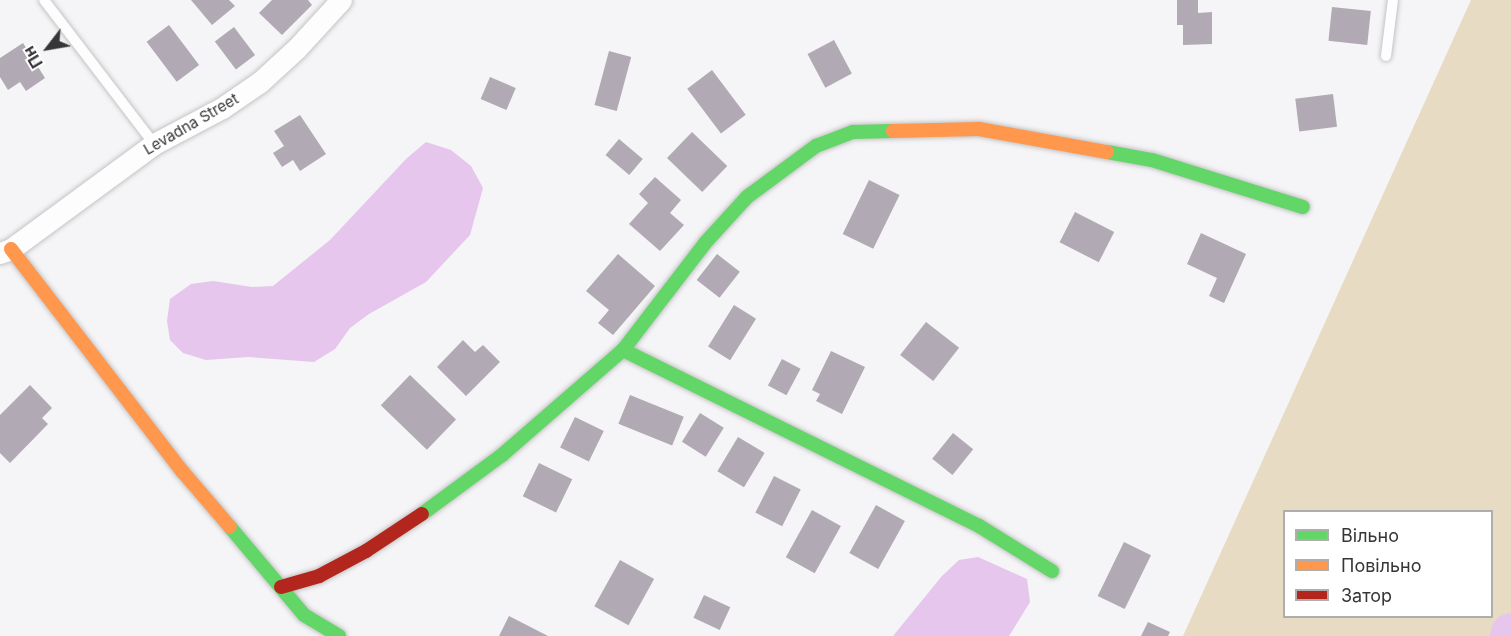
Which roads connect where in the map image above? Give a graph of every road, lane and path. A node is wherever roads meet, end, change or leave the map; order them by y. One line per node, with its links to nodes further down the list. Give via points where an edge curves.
1 (44, 0): 5 (lane)
2 (341, 0): 5 (street, Levadna Street, via 260,82 222,108)
3 (1393, 0): 4 (lane)
4 (1386, 56)
5 (154, 144): 7 (street, Levadna Street)
6 (1303, 207): 8 (street, via 1152,160 991,131 853,132 816,146 747,197 705,243)
7 (5, 251): 10 (street)
8 (623, 350): 9 (street, via 980,526); 10 (street, via 502,455 436,505 366,551 319,576)
9 (1052, 571)
10 (281, 587): 11 (street, via 304,615)
11 (334, 635)

